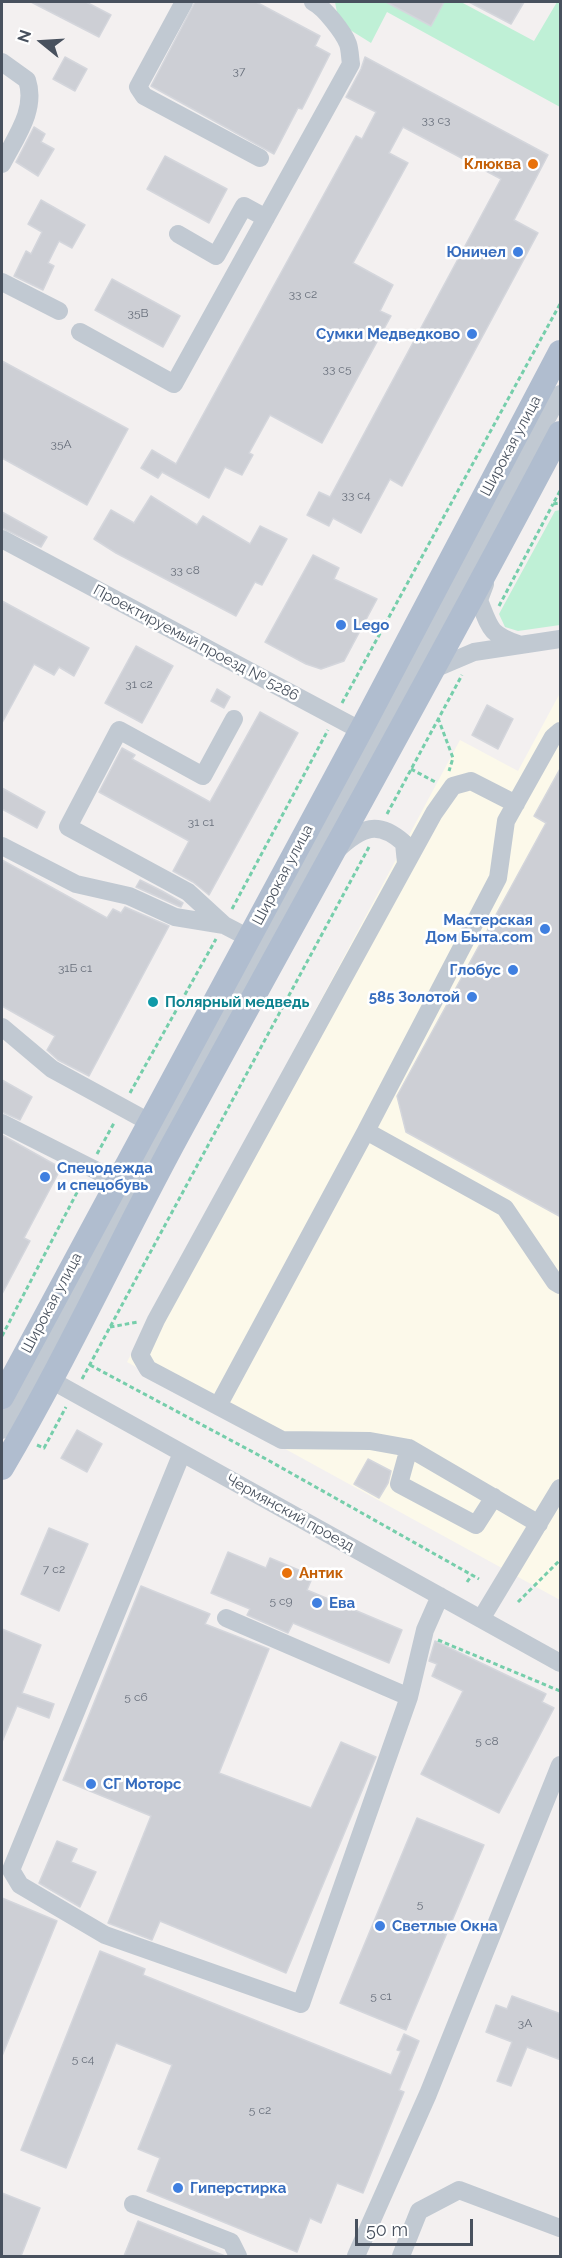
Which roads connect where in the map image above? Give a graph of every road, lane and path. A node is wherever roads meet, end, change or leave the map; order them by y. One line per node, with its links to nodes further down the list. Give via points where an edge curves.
1 (184, 2): 4 (street, via 138,87 144,96)
2 (314, 2): 6 (street, via 335,23 348,44 351,64)
3 (2, 62): 5 (street, via 27,80 31,99)
4 (260, 158)
5 (2, 164)
6 (266, 218): 7 (street, via 244,206 216,256); 11 (street, via 174,384)
7 (178, 234)
8 (2, 282): 10 (street)
9 (561, 304): 25 (path)
10 (59, 311)
11 (80, 332)
12 (561, 352): 29 (main road, Широкая улица)
13 (561, 394): 29 (street, Широкая улица)
14 (561, 434): 19 (main road, Широкая улица)
15 (561, 491): 17 (path)
16 (561, 503): 17 (path)
17 (554, 504): 20 (path)
18 (2, 539): 25 (street, Проектируемый проезд № 5286)
19 (496, 556): 22 (street, via 479,600 498,638); 23 (main road, Широкая улица)
20 (497, 609)
21 (561, 639): 22 (street)
22 (520, 645): 23 (street, via 474,652)
23 (434, 669): 29 (main road, Широкая улица)
24 (463, 672): 26 (path)
25 (335, 717): 29 (street, Проектируемый проезд № 5286); 30 (path)
26 (438, 718): 32 (path, via 453,758); 34 (path)
27 (234, 719): 38 (street, via 203,776 119,730 68,827 188,892)
28 (561, 731): 33 (street, via 553,737)
29 (376, 738): 36 (main road, Широкая улица); 39 (main road, Широкая улица); 52 (street, Широкая улица)
30 (317, 749): 31 (path); 38 (path)
31 (324, 750)
32 (448, 777)
33 (516, 804): 37 (street, via 471,781 453,786); 44 (street, via 506,821 498,878)
34 (380, 827): 36 (street, via 364,830); 37 (street, via 404,843); 49 (path)
35 (2, 846): 38 (street, via 76,884 129,896 175,916)
36 (334, 852): 52 (main road, Широкая улица, via 172,1147)
37 (406, 863): 48 (street)
38 (224, 925): 39 (street); 41 (path)
39 (249, 938): 42 (main road, Широкая улица)
40 (2, 1028): 41 (street, via 45,1065)
41 (123, 1107): 42 (street); 45 (path)
42 (149, 1122): 46 (main road, Широкая улица)
43 (2, 1123): 45 (street)
44 (366, 1131): 47 (street, via 505,1208 555,1282); 55 (street)
45 (90, 1167): 46 (street); 50 (path)
46 (117, 1181): 52 (main road, Широкая улица)
47 (561, 1285)
48 (158, 1319): 49 (path); 55 (street, via 140,1355 148,1369)
49 (110, 1327): 51 (path)
50 (2, 1336)
51 (90, 1365): 53 (path); 65 (path)
52 (19, 1379): 56 (street, Широкая улица); 59 (street, Чермянский проезд); 60 (main road, Широкая улица)
53 (78, 1386)
54 (66, 1406): 57 (path, via 44,1448)
55 (218, 1406): 58 (street, via 282,1440 370,1441)
56 (2, 1430)
57 (36, 1444)
58 (409, 1448): 62 (street); 62 (street, via 399,1484 476,1525)
59 (182, 1453): 68 (street, Чермянский проезд); 75 (street, via 11,1870 20,1885 105,1935 301,2004)
60 (2, 1468)
61 (561, 1488): 63 (street)
62 (494, 1497): 63 (street)
63 (539, 1524): 71 (street)
64 (561, 1560): 69 (path)
65 (472, 1575): 66 (path); 67 (path)
66 (479, 1579)
67 (467, 1582)
68 (440, 1596): 71 (street, Чермянский проезд); 75 (street, via 425,1630)
69 (518, 1602)
70 (226, 1618): 75 (street)
71 (481, 1619): 73 (street, Чермянский проезд)
72 (437, 1639): 74 (path)
73 (561, 1663)
74 (561, 1690)
75 (409, 1697)
76 (561, 1766): 80 (street, via 428,2094)
77 (133, 2204): 79 (street, via 231,2242)
78 (561, 2228): 81 (street, via 459,2190 419,2211)
79 (238, 2256)
80 (356, 2256)
81 (400, 2256)

